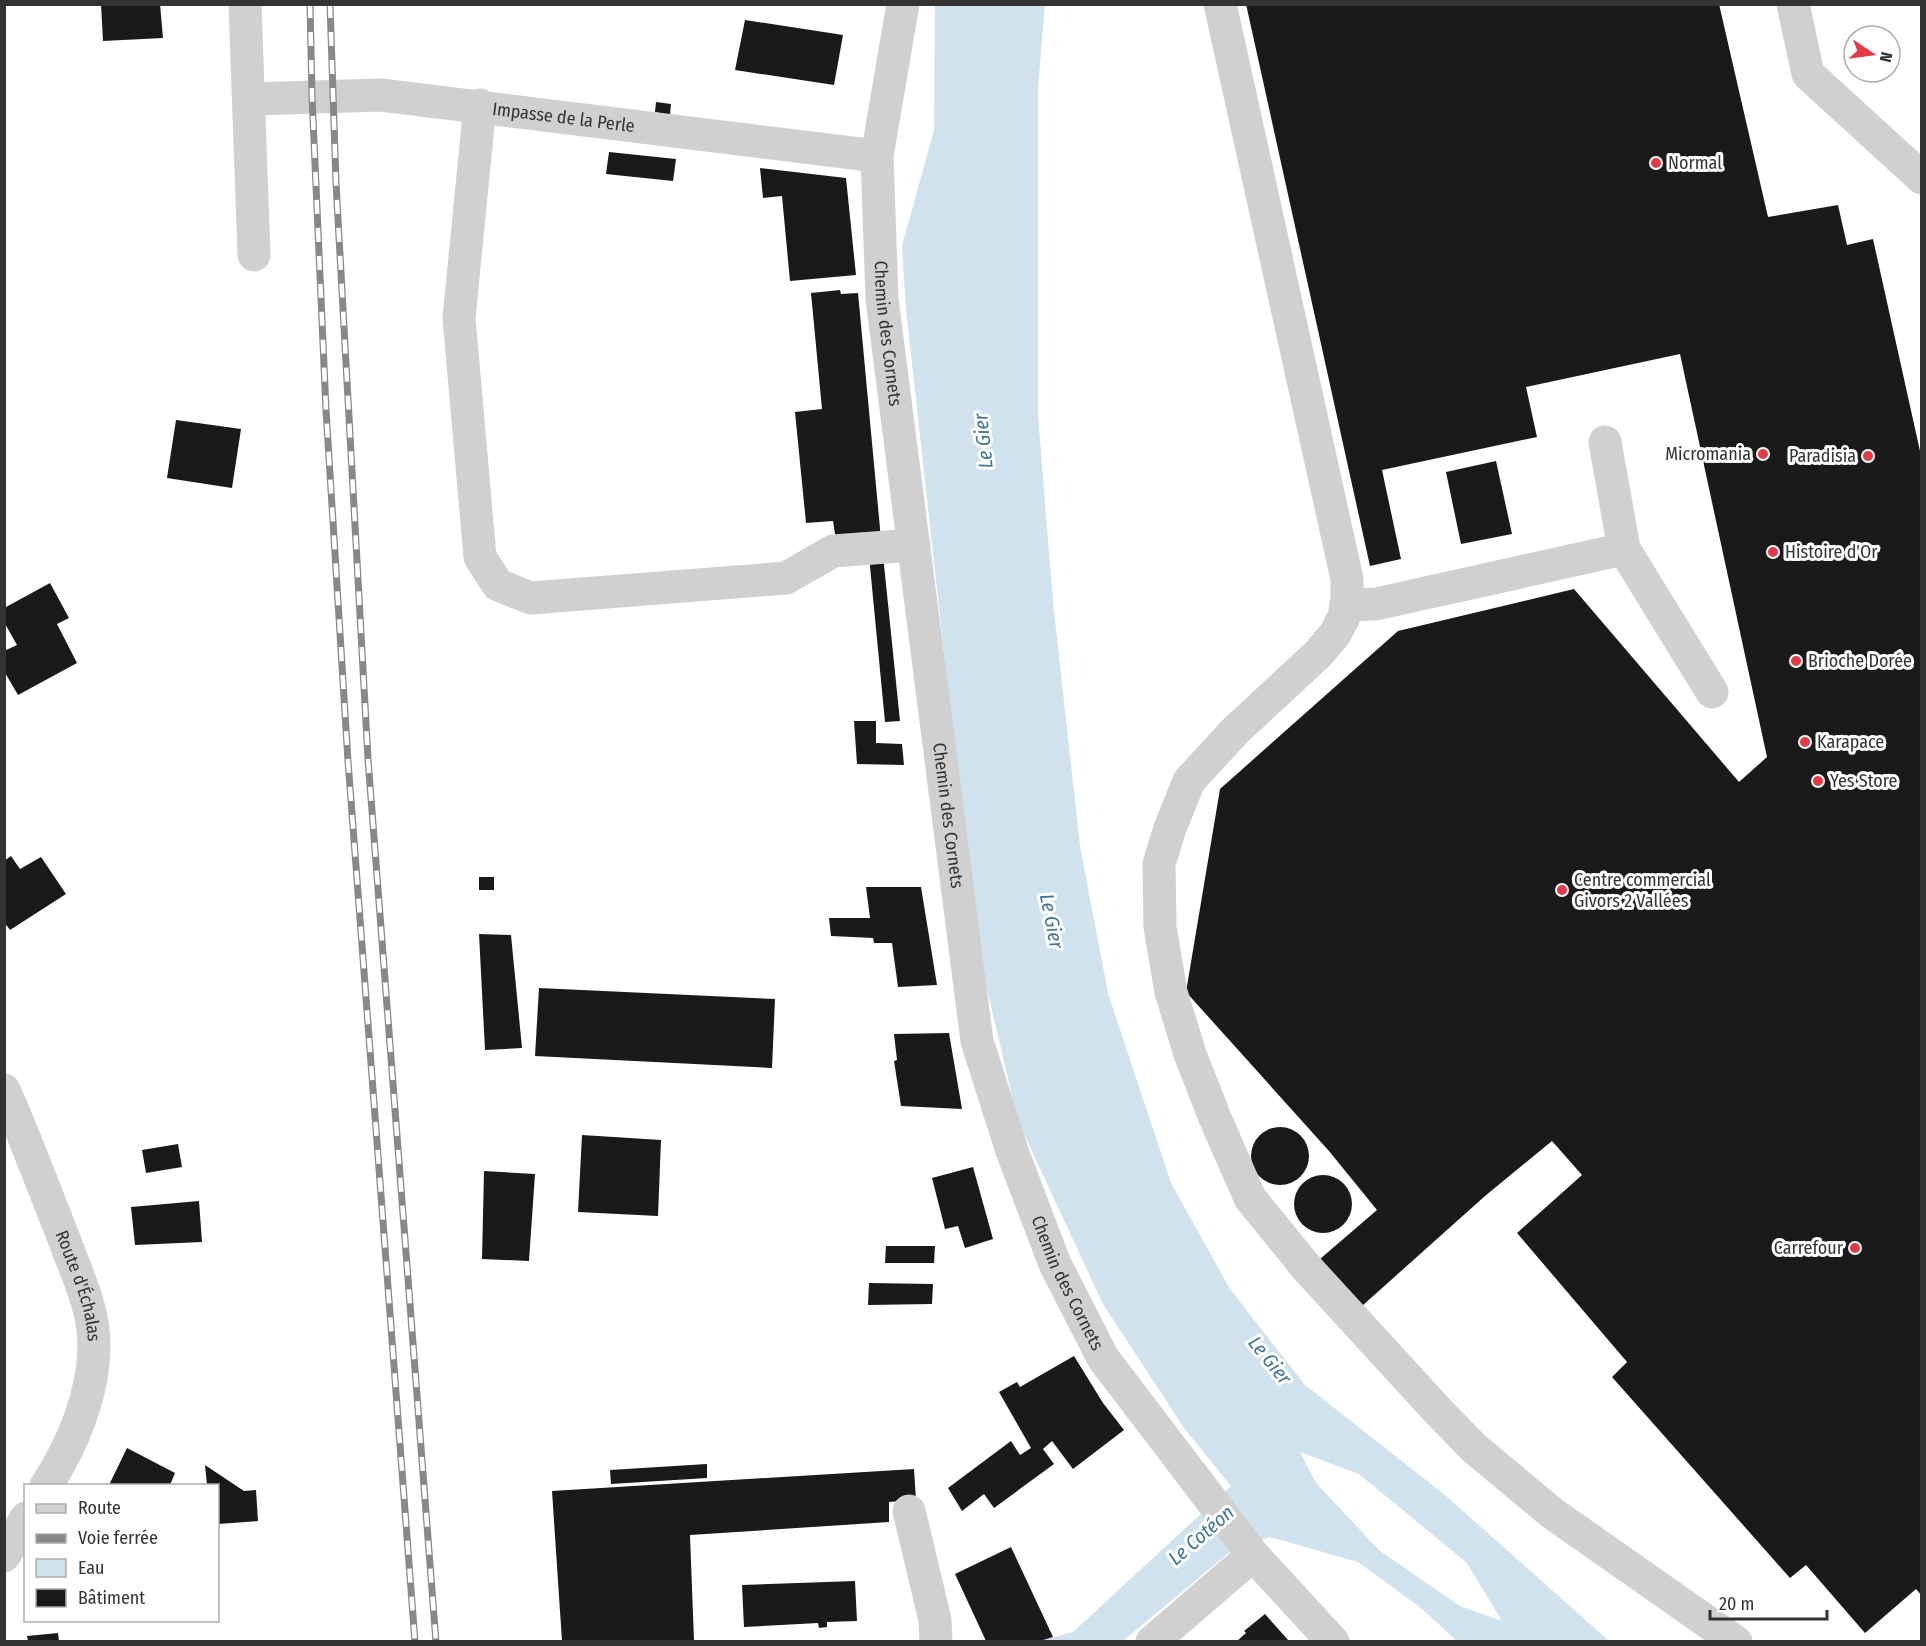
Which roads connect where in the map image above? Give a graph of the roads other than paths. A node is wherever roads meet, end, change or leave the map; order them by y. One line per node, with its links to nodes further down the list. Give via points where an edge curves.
1 (245, 4): 5 (street)
2 (903, 4): 7 (street, Chemin des Cornets)
3 (1220, 4): 13 (street, via 1347,579)
4 (1793, 4): 8 (street, via 1808,74)
5 (250, 99): 6 (street, Impasse de la Perle, via 381,95); 9 (street)
6 (480, 105): 7 (street, Impasse de la Perle); 11 (street, via 459,318 480,557 498,585 531,598 786,578 833,551)
7 (877, 156): 11 (street, Chemin des Cornets, via 882,299)
8 (1922, 178)
9 (254, 255)
10 (1605, 442): 12 (street)
11 (914, 545): 19 (street, Chemin des Cornets, via 977,1041 1012,1151 1055,1264 1103,1358)
12 (1624, 549): 13 (street, via 1376,604); 14 (street)
13 (1346, 605): 24 (street, via 1335,634 1317,656 1235,731 1189,782 1174,817 1159,864 1160,927 1171,992 1190,1054 1250,1198 1306,1267 1438,1411 1474,1448 1545,1508)
14 (1712, 692)
15 (4, 1090): 16 (street, Route d'Échalas, via 79,1280 90,1312 94,1342 92,1372 74,1434)
16 (47, 1484)
17 (909, 1511): 21 (street, via 935,1620)
18 (24, 1521): 20 (street)
19 (1253, 1555): 22 (street); 23 (street, Chemin des Cornets)
20 (4, 1556)
21 (936, 1641)
22 (1152, 1641)
23 (1333, 1641)
24 (1736, 1641)

